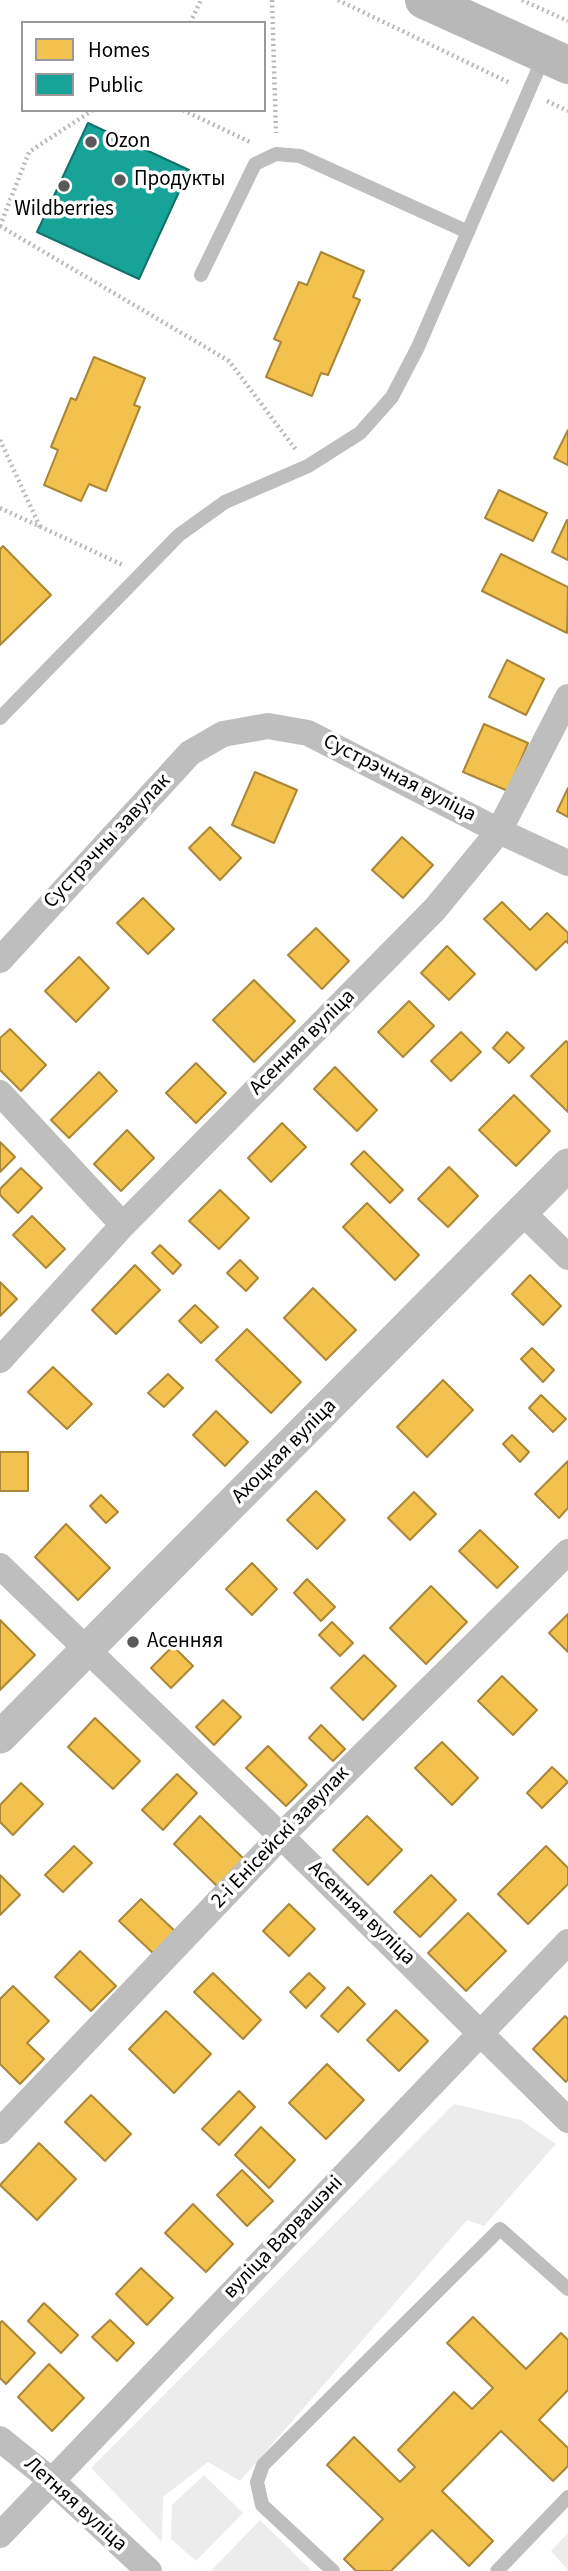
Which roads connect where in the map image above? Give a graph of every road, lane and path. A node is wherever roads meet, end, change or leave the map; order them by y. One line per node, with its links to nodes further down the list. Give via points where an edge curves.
1 (201, 0): 6 (path)
2 (272, 0): 13 (path)
3 (338, 0): 9 (path)
4 (424, 0): 8 (main road)
5 (522, 0): 7 (path)
6 (191, 21)
7 (568, 21)
8 (556, 60): 9 (lane)
9 (529, 92): 10 (path); 15 (lane)
10 (568, 111)
11 (90, 112): 14 (path, via 29,152)
12 (187, 112): 13 (path)
13 (276, 154): 15 (lane, via 300,156); 16 (lane, via 255,164)
14 (0, 226): 18 (path, via 229,361)
15 (468, 232): 18 (lane, via 392,397 360,433)
16 (201, 275)
17 (0, 440): 20 (path)
18 (308, 466): 21 (lane, via 225,502 179,536)
19 (0, 508): 20 (path)
20 (40, 527): 21 (path)
21 (143, 573): 23 (lane)
22 (568, 697): 25 (street, Асенняя вуліца)
23 (0, 718)
24 (223, 733): 25 (street, Сустрэчная вуліца, via 268,726 308,733); 27 (street, Сустрэчны завулак, via 190,753)
25 (499, 831): 26 (street, Сустрэчная вуліца); 31 (street, Асенняя вуліца, via 435,909)
26 (568, 863)
27 (0, 960)
28 (0, 1093): 31 (street)
29 (568, 1165): 30 (street, Ахоцкая вуліца)
30 (522, 1212): 32 (street); 36 (street, Ахоцкая вуліца)
31 (123, 1225): 33 (street, Асенняя вуліца)
32 (568, 1257)
33 (0, 1360)
34 (568, 1552): 38 (street, 2-і Енісейскі завулак)
35 (0, 1566): 36 (street, Асенняя вуліца)
36 (87, 1651): 37 (street, Ахоцкая вуліца); 38 (street, Асенняя вуліца)
37 (0, 1737)
38 (281, 1836): 40 (street, Асенняя вуліца); 42 (street, 2-і Енісейскі завулак)
39 (568, 1942): 40 (street, вуліца Варвашэні)
40 (481, 2032): 41 (street, Асенняя вуліца); 45 (street, вуліца Варвашэні)
41 (568, 2120)
42 (0, 2131)
43 (568, 2289): 49 (lane, via 500,2229 263,2465 257,2482 262,2505)
44 (0, 2439): 45 (street, Летняя вуліца)
45 (52, 2482): 47 (street, вуліца Варвашэні); 48 (street, Летняя вуліца)
46 (568, 2497): 50 (lane)
47 (0, 2535)
48 (149, 2571)
49 (333, 2571)
50 (497, 2571)

